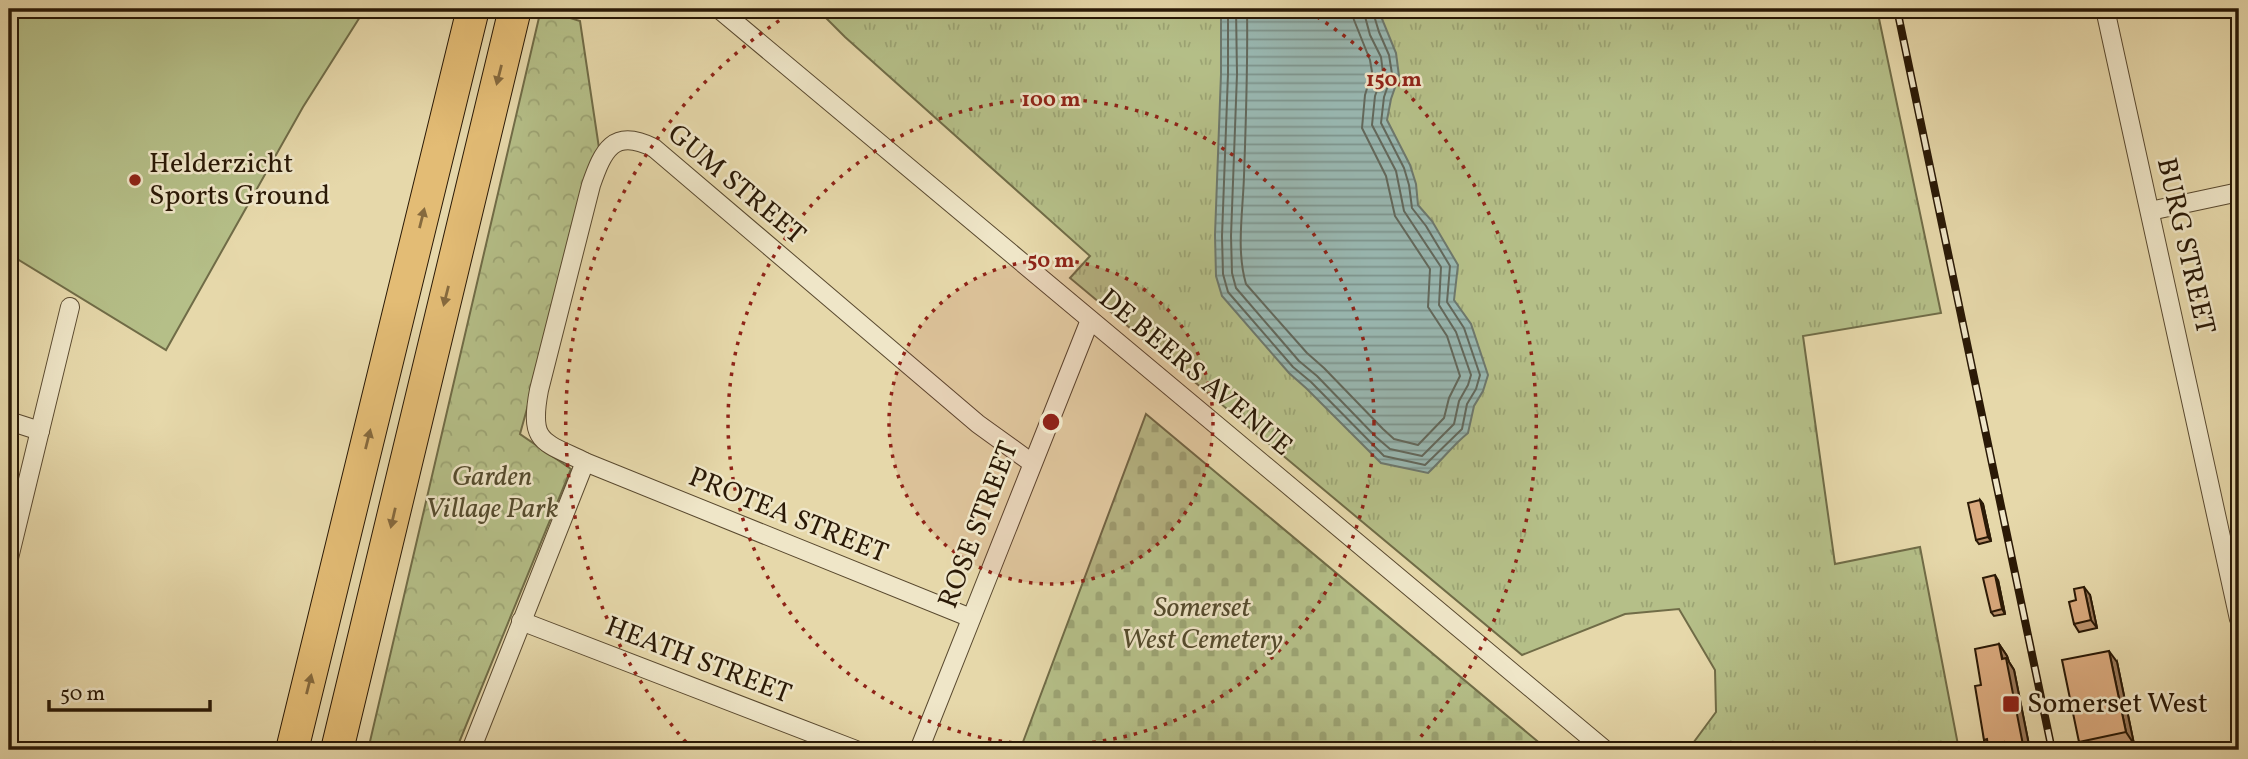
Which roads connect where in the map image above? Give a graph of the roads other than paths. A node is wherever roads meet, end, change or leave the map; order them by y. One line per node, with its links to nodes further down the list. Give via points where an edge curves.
1 (473, 9): 18 (highway, one-way to 1)
2 (515, 9): 19 (highway, one-way to 19)
3 (719, 9): 8 (street, DE BEERS AVENUE)
4 (2105, 9): 6 (street, BURG STREET)
5 (2239, 192): 6 (street)
6 (2150, 211): 13 (street, BURG STREET)
7 (70, 307): 10 (street)
8 (1090, 320): 12 (street, ROSE STREET); 23 (street, DE BEERS AVENUE)
9 (9, 421): 10 (street)
10 (40, 431): 14 (street)
11 (585, 462): 12 (street, GUM STREET, via 544,441 534,415 591,185 601,156 617,142 628,140 654,148 978,424); 15 (street, PROTEA STREET); 17 (street)
12 (1032, 463): 15 (street, ROSE STREET)
13 (2231, 537): 16 (street, BURG STREET)
14 (9, 558)
15 (971, 618): 22 (street, ROSE STREET)
16 (2239, 619)
17 (521, 621): 20 (street); 21 (street, HEATH STREET)
18 (292, 750)
19 (337, 750)
20 (471, 750)
21 (856, 750)
22 (919, 750)
23 (1605, 750)

